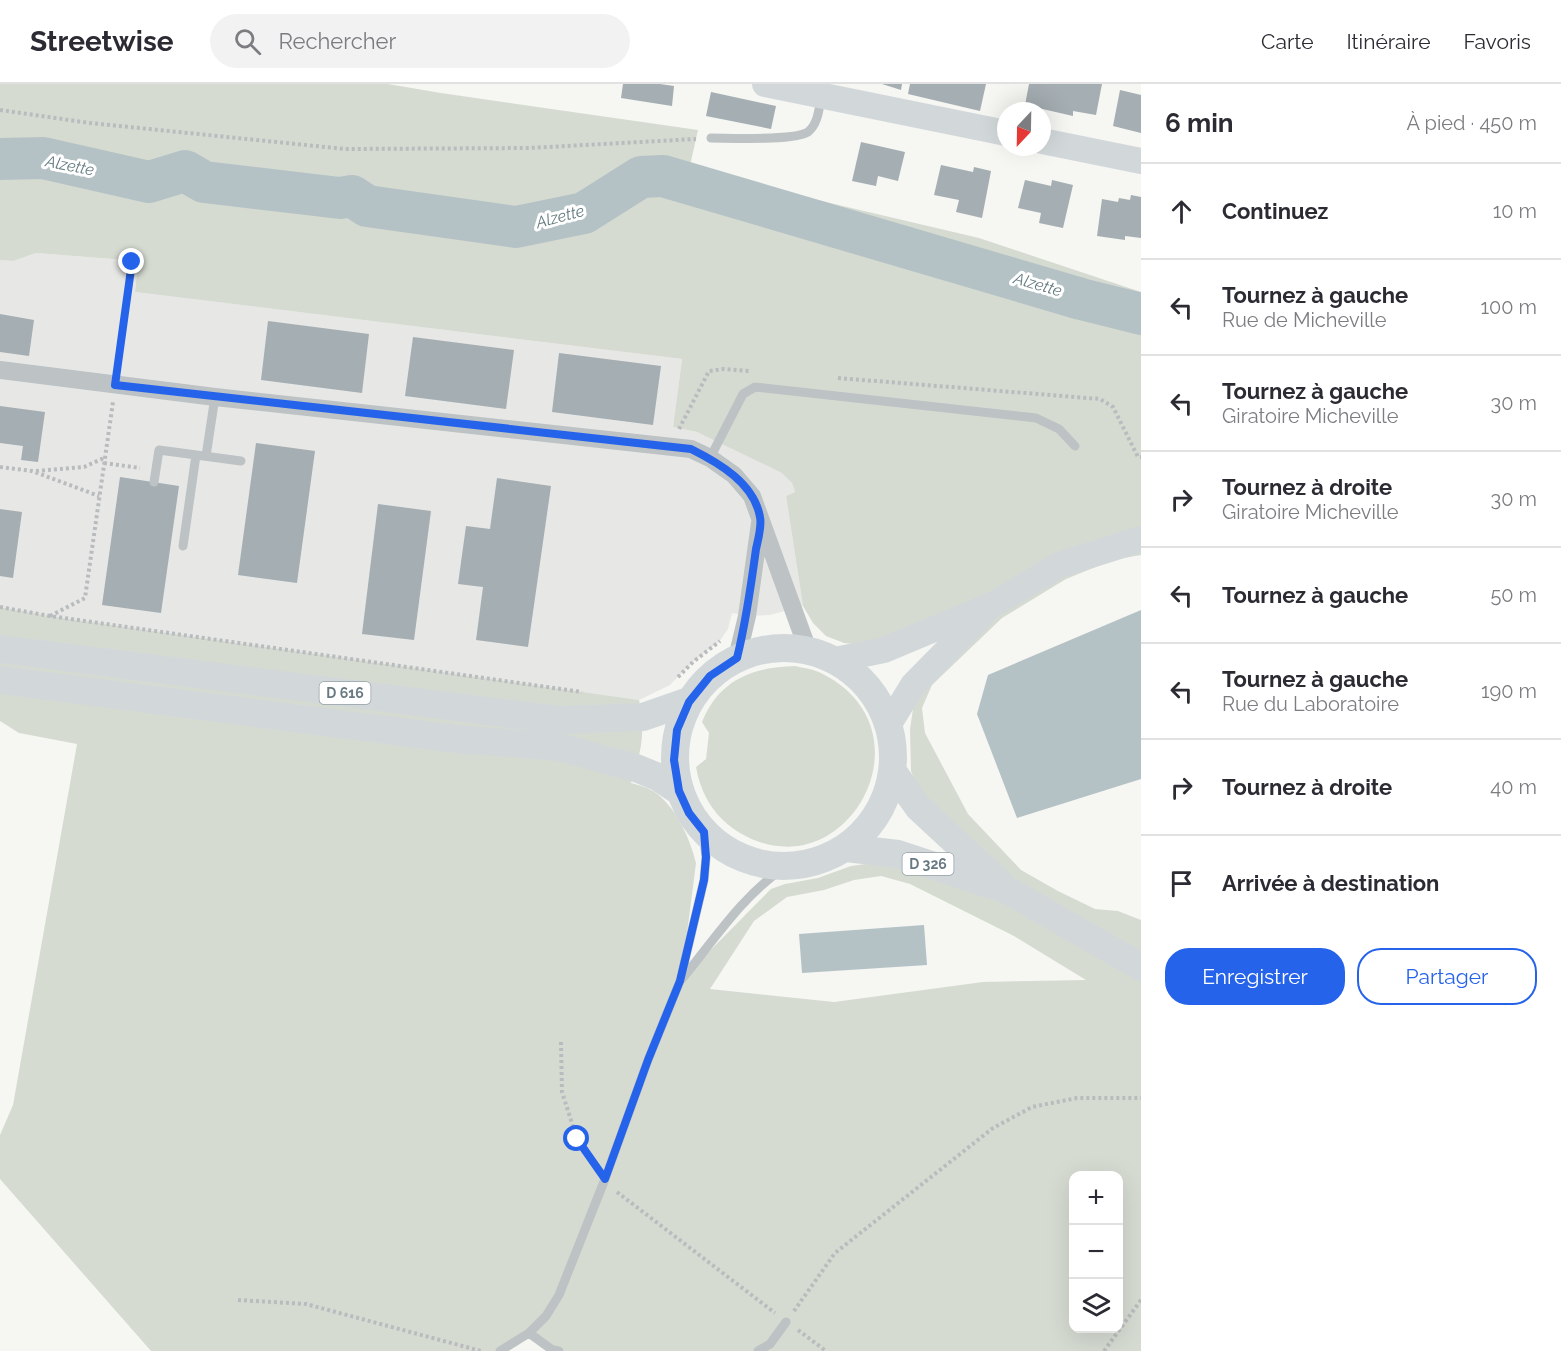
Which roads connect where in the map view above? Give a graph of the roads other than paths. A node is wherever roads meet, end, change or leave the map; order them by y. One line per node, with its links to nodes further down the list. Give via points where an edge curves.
1 (765, 84): 2 (main road)
2 (821, 96): 3 (main road); 4 (lane, via 817,120 808,132 794,137)
3 (997, 132)
4 (711, 138)
5 (1051, 143): 6 (main road)
6 (1141, 161)
7 (0, 370): 8 (street)
8 (215, 397): 11 (lane); 12 (street, via 670,446 691,449)
9 (1075, 446): 12 (lane, via 1059,429 1036,418 755,387 743,394)
10 (196, 455): 11 (lane); 14 (lane, via 159,450); 17 (lane)
11 (206, 456): 13 (lane)
12 (710, 458): 15 (street, via 734,475 752,496)
13 (241, 461)
14 (154, 482)
15 (761, 518): 19 (street, via 747,616); 21 (street)
16 (1141, 539): 18 (main road, via 1059,565)
17 (183, 546)
18 (994, 603): 22 (main road, via 884,650); 25 (main road, via 913,685)
19 (730, 647): 21 (main road); 24 (main road, via 710,676)
20 (0, 649): 24 (main road, D 616, via 559,720 643,717)
21 (808, 650): 22 (main road)
22 (835, 660): 25 (main road, via 858,676 877,698)
23 (0, 680): 27 (main road, D 616, via 456,739 559,747 636,768)
24 (679, 693): 27 (main road, via 674,760)
25 (889, 724): 26 (main road)
26 (893, 772): 29 (main road, via 885,801 868,828); 31 (main road, D 326, via 919,808)
27 (679, 791): 28 (main road)
28 (704, 832): 30 (main road, via 727,851 754,863); 33 (lane, via 704,880)
29 (846, 848): 30 (main road, via 817,862); 31 (main road, D 326, via 898,854)
30 (785, 867): 33 (lane, via 748,898)
31 (1007, 890): 32 (main road, D 326)
32 (1141, 967)
33 (680, 981): 35 (lane, via 559,1295)
34 (786, 1322): 38 (lane, via 770,1344)
35 (529, 1333): 36 (lane); 37 (lane)
36 (500, 1351)
37 (560, 1351)
38 (759, 1351)

